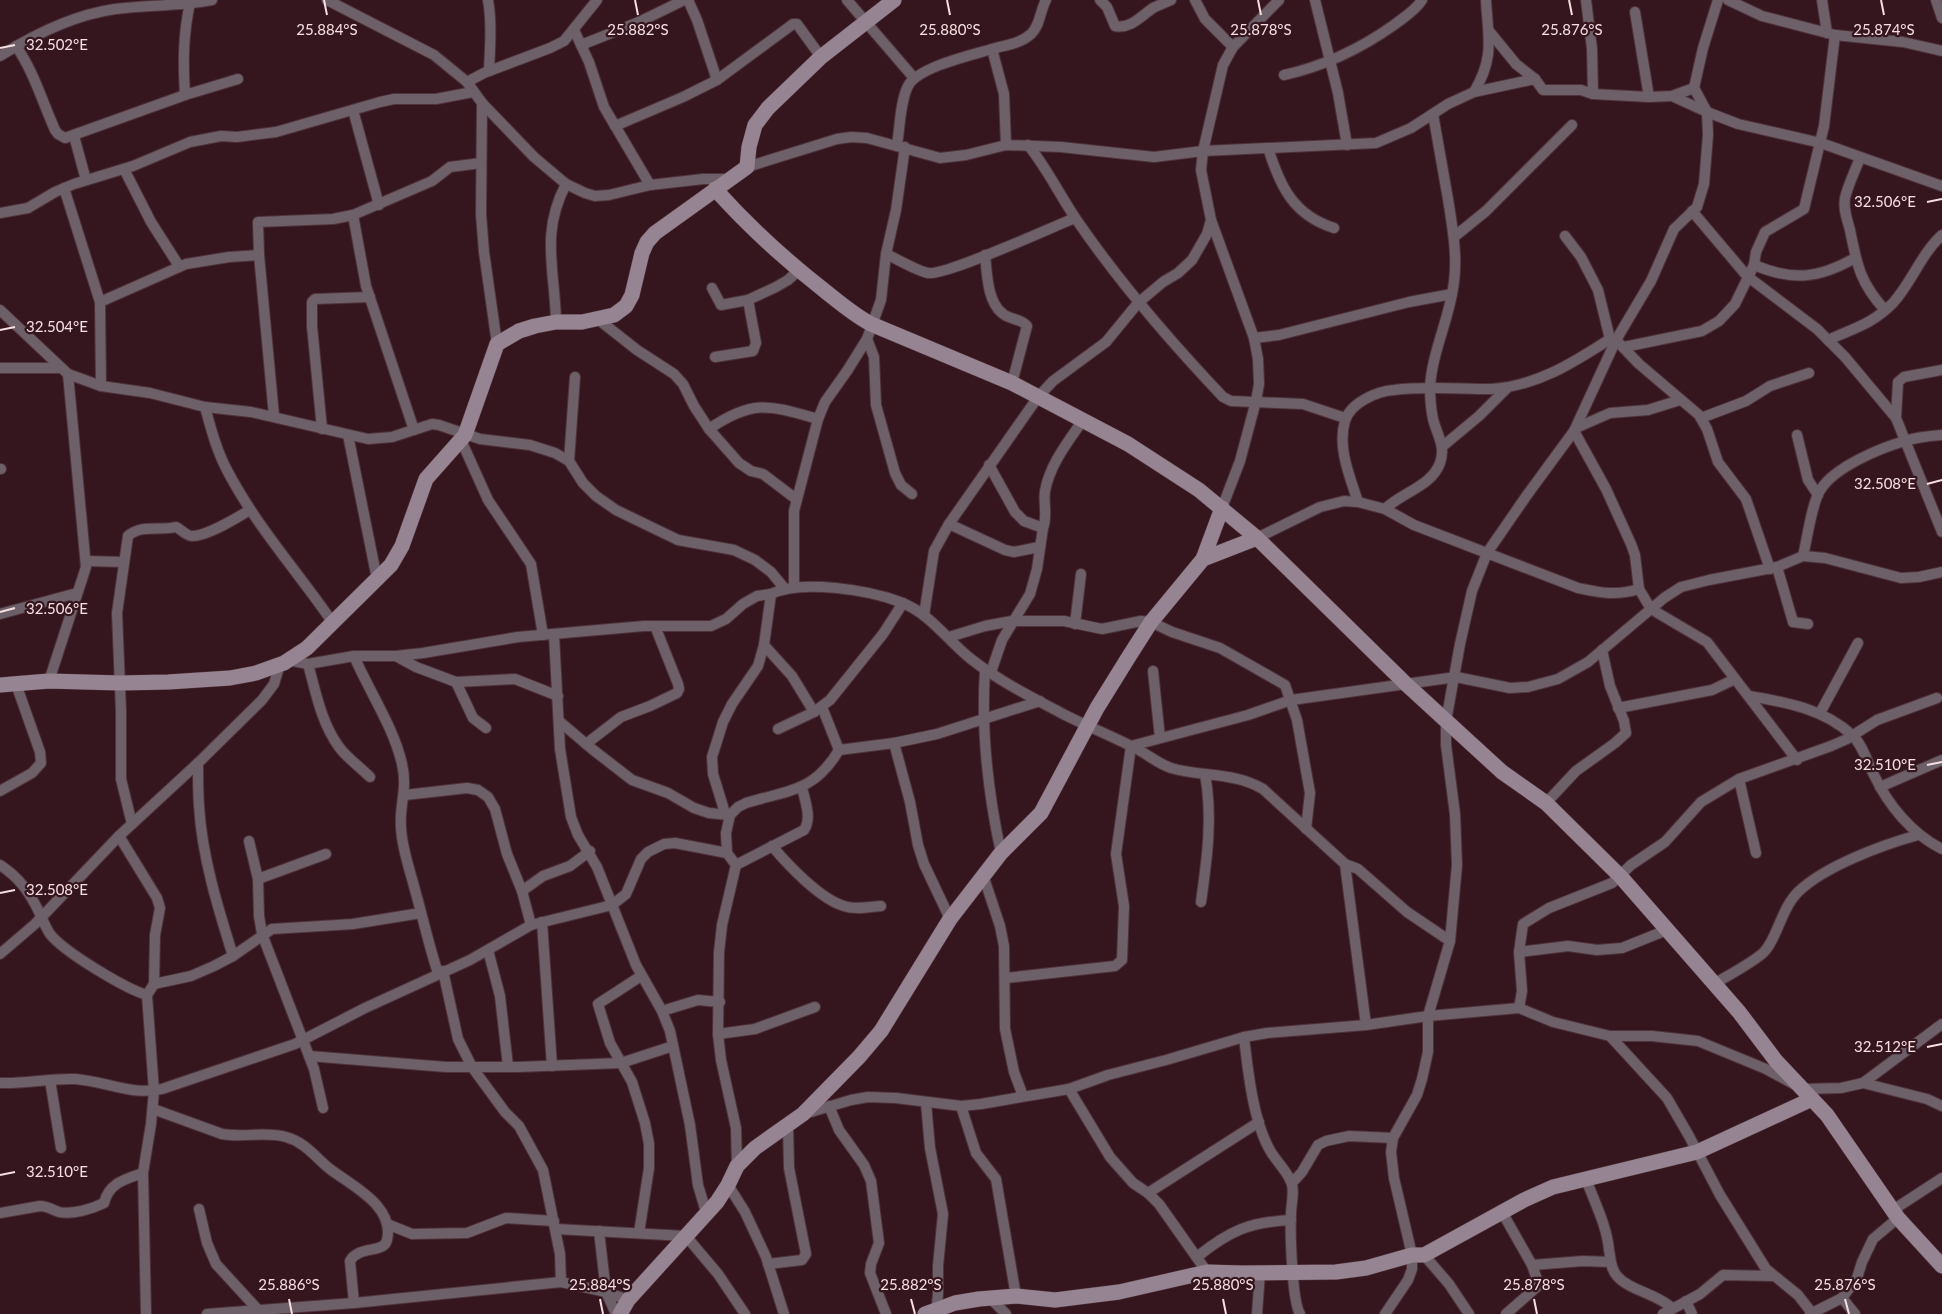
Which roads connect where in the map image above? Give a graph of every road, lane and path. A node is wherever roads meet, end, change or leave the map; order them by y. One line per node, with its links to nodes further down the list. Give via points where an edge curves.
1 (212, 0): 22 (street)
2 (327, 0): 44 (street, via 434,55)
3 (488, 0): 38 (street)
4 (597, 0): 27 (street)
5 (684, 0): 30 (street)
6 (688, 0): 43 (street)
7 (847, 0): 26 (street)
8 (894, 0): 26 (street)
9 (1046, 0): 33 (street, via 1029,35)
10 (1100, 0): 11 (street, via 1119,27)
11 (1171, 0)
12 (1195, 0): 32 (street, via 1205,19)
13 (1279, 0): 32 (street)
14 (1316, 0): 37 (street)
15 (1422, 0): 37 (street, via 1364,45)
16 (1485, 0): 28 (street)
17 (1586, 0): 47 (street)
18 (1718, 0): 45 (street)
19 (1728, 0): 29 (street, via 1762,16)
20 (1822, 0): 29 (street)
21 (1936, 0): 25 (street)
22 (190, 3): 23 (street); 48 (street, via 183,50)
23 (112, 5): 31 (street, via 61,23)
24 (1635, 12): 50 (street)
25 (1942, 18)
26 (867, 22): 36 (street); 40 (street)
27 (574, 30): 30 (street); 38 (street, via 550,48)
28 (1489, 31): 42 (street, via 1516,64); 46 (street, via 1489,59)
29 (1831, 34): 34 (street); 58 (street)
30 (581, 45): 56 (street)
31 (16, 46): 35 (street); 57 (street, via 26,60 55,130 65,138)
32 (1233, 47): 64 (street, via 1223,65)
33 (992, 49): 40 (street); 59 (street, via 1004,94)
34 (1942, 51)
35 (0, 56)
36 (822, 57): 43 (street, via 797,24 793,24); 67 (street, via 768,108 756,125)
37 (1331, 62): 39 (street); 61 (street)
38 (489, 71): 44 (street)
39 (1284, 75)
40 (914, 78): 62 (street, via 905,93)
41 (238, 79): 48 (street)
42 (1535, 79): 46 (street); 47 (street, via 1543,90 1581,90)
43 (717, 80): 56 (street)
44 (470, 87): 51 (street); 52 (street, via 436,99 394,99)
45 (1694, 88): 49 (street); 53 (street)
46 (1474, 92): 54 (street)
47 (1593, 94): 50 (street)
48 (186, 95): 57 (street)
49 (1672, 96): 50 (street); 53 (street)
50 (1649, 97)
51 (482, 104): 66 (street); 71 (street)
52 (353, 110): 68 (street, via 276,132 205,138); 76 (street)
53 (1707, 112): 58 (street, via 1738,124); 77 (street, via 1704,184)
54 (1432, 114): 61 (street, via 1391,138); 85 (street)
55 (1572, 125): 85 (street, via 1486,211)
56 (615, 126): 72 (street)
57 (74, 136): 70 (street)
58 (1821, 143): 65 (street); 90 (street, via 1804,209 1765,232)
59 (1006, 145): 60 (street); 62 (street, via 940,158)
60 (1028, 145): 64 (street, via 1154,157); 80 (street)
61 (1347, 145): 63 (street)
62 (901, 146): 67 (street, via 851,137); 87 (street, via 896,210)
63 (1269, 148): 64 (street); 82 (street, via 1279,179 1294,203 1314,221)
64 (1203, 151): 81 (street, via 1201,170)
65 (1860, 158): 73 (street); 89 (street, via 1844,211)
66 (481, 163): 76 (street, via 450,167 432,181); 108 (street, via 484,252)
67 (747, 167): 69 (street)
68 (124, 169): 70 (street); 91 (street, via 151,222)
69 (730, 179): 72 (street); 75 (street)
70 (86, 180): 74 (street)
71 (566, 183): 72 (street, via 595,196); 103 (street, via 551,226)
72 (650, 185)
73 (1942, 186)
74 (64, 188): 78 (street, via 28,208); 98 (street)
75 (715, 189): 92 (street, via 749,227); 102 (street, via 647,242 626,306)
76 (379, 205): 79 (street)
77 (1692, 212): 93 (street); 107 (street, via 1674,229)
78 (0, 213)
79 (353, 215): 86 (street, via 261,221 257,225); 96 (street)
80 (1075, 218): 88 (street); 99 (street)
81 (1211, 220): 99 (street, via 1192,260); 105 (street)
82 (1334, 228)
83 (1942, 235): 101 (street)
84 (1565, 236): 107 (street, via 1598,290)
85 (1454, 237): 95 (street)
86 (259, 255): 91 (street); 123 (street)
87 (886, 255): 88 (street, via 929,273); 104 (street, via 881,300)
88 (985, 255): 115 (street, via 994,300 1001,313 1027,326)
89 (1855, 258): 90 (street, via 1828,272 1802,277); 101 (street, via 1866,286)
90 (1754, 265): 93 (street)
91 (180, 266): 98 (street)
92 (798, 271): 97 (street, via 776,287); 104 (street, via 859,318)
93 (1747, 276): 106 (street); 107 (street, via 1735,304 1712,326 1702,331)
94 (712, 288): 97 (street, via 721,305)
95 (1452, 294): 105 (street); 118 (street, via 1432,366)
96 (370, 297): 129 (street, via 312,302); 132 (street)
97 (747, 300): 109 (street, via 755,348 750,353)
98 (100, 302): 116 (street)
99 (1138, 303): 119 (street, via 1106,342 1053,381); 121 (street, via 1223,397 1231,401)
100 (0, 310): 112 (street)
101 (1885, 310): 106 (street, via 1864,326)
102 (600, 320): 103 (street); 130 (street, via 674,374)
103 (556, 322): 108 (street, via 519,331)
104 (869, 332): 115 (street); 127 (street); 141 (street, via 876,405 895,473)
105 (1254, 338): 121 (street, via 1259,384)
106 (1828, 340): 126 (street)
107 (1617, 342): 117 (street, via 1555,372); 120 (street); 131 (street)
108 (497, 344): 136 (street)
109 (715, 357)
110 (0, 369): 112 (street)
111 (1942, 370): 126 (street, via 1904,377 1898,382)
112 (65, 371): 116 (street); 156 (street)
113 (1809, 373): 125 (street)
114 (575, 377): 139 (street)
115 (1012, 383): 119 (street)
116 (101, 386): 122 (street)
117 (1507, 388): 118 (street); 138 (street)
118 (1430, 389): 124 (street, via 1391,390 1360,403); 138 (street, via 1434,421)
119 (1038, 397): 128 (street); 140 (street)
120 (1680, 400): 125 (street); 131 (street, via 1648,410 1610,413)
121 (1256, 401): 124 (street, via 1303,404); 145 (street, via 1240,462)
122 (205, 407): 123 (street); 147 (street, via 227,471)
123 (274, 416): 129 (street)
124 (1345, 418): 144 (street, via 1343,447)
125 (1701, 418): 158 (street, via 1718,462 1746,499)
126 (1896, 418): 137 (street)
127 (818, 419): 130 (street, via 759,407 738,411); 143 (street)
128 (1083, 420): 145 (street, via 1128,444); 149 (street, via 1058,457 1046,487)
129 (322, 429): 133 (street)
130 (709, 429): 143 (street, via 746,469 763,474)
131 (1575, 429): 153 (street); 163 (street, via 1631,544)
132 (414, 430): 133 (street, via 369,439); 136 (street, via 439,425)
133 (348, 435): 161 (street)
134 (1797, 435): 142 (street, via 1808,480)
135 (1942, 435): 137 (street)
136 (463, 438): 139 (street, via 530,445); 161 (street, via 426,479 402,546); 176 (street, via 488,500 531,564)
137 (1906, 440): 142 (street, via 1847,466); 150 (street)
138 (1443, 446): 146 (street, via 1436,471)
139 (569, 461): 162 (street, via 583,483 616,510 678,540 734,550 755,560)
140 (989, 465): 148 (street); 149 (street, via 1015,512 1024,521)
141 (912, 494)
142 (1818, 495): 154 (street)
143 (796, 499): 162 (street)
144 (1358, 502): 146 (street); 151 (street, via 1320,507)
145 (1222, 508): 151 (street); 155 (street)
146 (1385, 509): 153 (street, via 1414,525)
147 (250, 510): 157 (street, via 225,525 194,536 178,527 133,532 128,536); 172 (street)
148 (949, 524): 152 (street, via 1014,552); 169 (street, via 934,551)
149 (1043, 528): 152 (street)
150 (1942, 532)
151 (1257, 537): 155 (street); 193 (street)
152 (1039, 547): 170 (street, via 1030,594)
153 (1487, 553): 163 (street, via 1578,588 1604,594); 187 (street, via 1472,591)
154 (1803, 556): 158 (street); 159 (street, via 1901,578)
155 (1203, 559): 171 (street)
156 (86, 561): 157 (street); 164 (street)
157 (124, 562): 191 (street, via 117,613)
158 (1773, 568): 167 (street, via 1681,588); 174 (street, via 1793,622)
159 (1942, 572)
160 (1081, 574): 173 (street)
161 (377, 579): 172 (street)
162 (789, 588): 165 (street); 166 (street, via 855,591)
163 (1639, 589): 167 (street)
164 (77, 593): 168 (street); 189 (street)
165 (771, 594): 175 (street, via 757,596 711,626); 179 (street)
166 (903, 603): 169 (street); 200 (street, via 857,669)
167 (1651, 609): 180 (street); 188 (street, via 1707,642)
168 (0, 614)
169 (924, 615): 177 (street)
170 (1012, 621): 173 (street); 177 (street); 185 (street)
171 (1151, 622): 173 (street, via 1102,629); 197 (street, via 1220,648 1285,685); 205 (street)
172 (333, 623): 183 (street, via 307,648)
173 (1075, 624)
174 (1808, 624)
175 (656, 626): 176 (street); 211 (street, via 678,684 677,693 621,717)
176 (548, 635): 182 (street); 194 (street)
177 (949, 637): 185 (street)
178 (1858, 643): 201 (street)
179 (764, 645): 200 (street); 225 (street, via 758,666 723,722 712,757 712,774)
180 (1602, 650): 187 (street, via 1558,679 1528,687 1510,688); 199 (street)
181 (354, 656): 182 (street); 184 (street); 223 (street, via 392,735 403,770)
182 (396, 656): 190 (street)
183 (284, 662): 184 (street); 191 (street, via 230,678); 216 (street, via 262,700)
184 (308, 664): 218 (street, via 330,734)
185 (988, 671): 198 (street); 202 (street)
186 (1153, 671): 209 (street)
187 (1455, 677): 193 (street); 204 (street)
188 (1736, 679): 195 (street); 199 (street, via 1712,690)
189 (49, 681): 191 (street); 192 (street)
190 (456, 682): 194 (street, via 515,679); 206 (street, via 473,718)
191 (120, 683): 226 (street, via 121,778)
192 (8, 684): 222 (street, via 40,752 41,764)
193 (1406, 684): 197 (street); 204 (street)
194 (558, 696): 203 (street)
195 (1749, 696): 201 (street); 214 (street)
196 (1937, 698): 208 (street, via 1877,720)
197 (1291, 699): 209 (street, via 1248,715); 227 (street, via 1310,793)
198 (1040, 701): 202 (street); 205 (street)
199 (1618, 708): 224 (street, via 1626,733 1576,771)
200 (818, 710): 207 (street); 213 (street)
201 (1820, 713): 208 (street)
202 (984, 719): 210 (street); 235 (street, via 989,791)
203 (560, 721): 211 (street); 233 (street, via 560,749 571,817)
204 (1446, 721): 224 (street, via 1502,772); 254 (street, via 1457,865)
205 (1088, 726): 212 (street); 235 (street, via 1041,813)
206 (486, 728)
207 (778, 729)
208 (1853, 736): 214 (street); 220 (street)
209 (1160, 738): 212 (street)
210 (894, 743): 213 (street); 250 (street, via 924,864)
211 (586, 744): 225 (street, via 632,780 694,808)
212 (1131, 746): 217 (street, via 1170,768); 261 (street, via 1116,854 1125,920 1122,960 1115,966)
213 (839, 750): 221 (street, via 820,775)
214 (1797, 760): 219 (street)
215 (1942, 760): 220 (street)
216 (198, 764): 226 (street); 258 (street, via 205,852)
217 (1205, 774): 227 (street, via 1250,781); 245 (street, via 1209,826)
218 (369, 777)
219 (1739, 779): 236 (street); 242 (street, via 1701,802 1665,842 1630,865)
220 (1880, 787): 228 (street)
221 (802, 788): 225 (street, via 746,803); 231 (street, via 807,825)
222 (0, 791)
223 (405, 795): 244 (street, via 467,788 488,797); 248 (street, via 401,828)
224 (1546, 803): 242 (street)
225 (728, 814): 234 (street)
226 (132, 824): 229 (street)
227 (1305, 829): 238 (street)
228 (1918, 835): 232 (street); 263 (street, via 1852,859 1798,892 1765,952)
229 (119, 836): 249 (street); 262 (street, via 159,903)
230 (249, 841): 243 (street)
231 (772, 846): 240 (street); 247 (street, via 835,903 845,907)
232 (1942, 849)
233 (590, 851): 244 (street); 246 (street)
234 (727, 853): 240 (street); 246 (street, via 664,844 641,859 626,894)
235 (1001, 853): 241 (street)
236 (1756, 853)
237 (326, 854): 243 (street)
238 (1344, 864): 254 (street, via 1358,869 1407,912); 271 (street)
239 (0, 865): 249 (street, via 29,891)
240 (736, 865): 265 (street, via 722,925)
241 (983, 875): 250 (street); 261 (street, via 1000,926)
242 (1620, 877): 252 (street); 256 (street, via 1549,908 1523,924)
243 (258, 879): 253 (street)
244 (522, 891): 251 (street)
245 (1201, 902)
246 (612, 905): 251 (street); 260 (street)
247 (881, 906)
248 (421, 913): 253 (street, via 353,924 292,926); 259 (street)
249 (42, 917): 257 (street); 264 (street, via 52,936 69,950 132,990)
250 (950, 919): 295 (street, via 881,1031)
251 (536, 924): 255 (street); 280 (street)
252 (1666, 930): 256 (street, via 1622,948 1568,946); 263 (street)
253 (262, 934): 258 (street); 275 (street)
254 (1450, 941): 269 (street)
255 (488, 950): 259 (street); 279 (street, via 500,996)
256 (1519, 952): 267 (street)
257 (0, 954)
258 (233, 956): 262 (street, via 191,976)
259 (441, 972): 275 (street); 281 (street, via 458,1039)
260 (641, 976): 268 (street); 278 (street, via 598,1004)
261 (1006, 978): 288 (street, via 1005,1029)
262 (154, 984): 264 (street)
263 (1714, 984): 287 (street)
264 (147, 994): 286 (street)
265 (720, 1002): 268 (street, via 698,1000); 272 (street)
266 (815, 1007): 272 (street, via 755,1029)
267 (1519, 1008): 269 (street); 273 (street, via 1553,1022)
268 (662, 1011): 276 (street)
269 (1428, 1016): 271 (street); 298 (street, via 1428,1052 1422,1079)
270 (1942, 1024): 284 (street)
271 (1366, 1025): 274 (street)
272 (718, 1034): 301 (street, via 736,1128)
273 (1610, 1036): 287 (street, via 1698,1041 1766,1069); 300 (street, via 1667,1098)
274 (1244, 1037): 285 (street); 296 (street)
275 (303, 1040): 277 (street); 286 (street)
276 (673, 1046): 278 (street); 309 (street)
277 (309, 1056): 281 (street); 293 (street)
278 (621, 1063): 280 (street); 317 (street, via 639,1101 649,1144)
279 (508, 1066): 280 (street); 281 (street)
280 (552, 1066)
281 (472, 1067): 315 (street, via 504,1112 519,1126 543,1170)
282 (50, 1080): 283 (street); 286 (street, via 76,1079); 299 (street)
283 (0, 1083)
284 (1863, 1083): 287 (street); 292 (street)
285 (1069, 1089): 288 (street); 307 (street, via 1110,1157 1133,1183)
286 (154, 1091): 294 (street)
287 (1808, 1094): 300 (street); 312 (street)
288 (1023, 1096): 291 (street)
289 (926, 1103): 290 (street, via 868,1097); 291 (street); 340 (street, via 943,1214)
290 (829, 1106): 295 (street); 347 (street, via 839,1130 871,1181 879,1243 870,1273)
291 (961, 1106): 331 (street, via 976,1153 996,1179)
292 (1942, 1106)
293 (323, 1108)
294 (153, 1109): 302 (street); 314 (street, via 222,1134 270,1134 303,1144 330,1170 373,1201)
295 (804, 1114): 297 (street)
296 (1258, 1122): 305 (street, via 1270,1152); 307 (street)
297 (788, 1124): 301 (street); 322 (street, via 789,1168 806,1254 802,1260)
298 (1393, 1138): 305 (street, via 1349,1136 1326,1141 1318,1145); 319 (street, via 1394,1178)
299 (61, 1148)
300 (1697, 1152): 304 (street); 328 (street)
301 (737, 1166): 306 (street)
302 (143, 1173): 311 (street, via 119,1181 98,1206 58,1212 40,1206); 342 (street)
303 (1942, 1178): 312 (street)
304 (1586, 1179): 310 (street, via 1552,1187); 321 (street, via 1604,1227)
305 (1292, 1184): 313 (street)
306 (728, 1185): 309 (street); 322 (street, via 758,1237)
307 (1148, 1193): 320 (street)
308 (199, 1209): 339 (street, via 216,1264)
309 (706, 1212): 318 (street)
310 (1502, 1212): 319 (street); 323 (street)
311 (0, 1213)
312 (1896, 1214): 324 (street); 333 (street, via 1874,1239 1857,1278)
313 (1291, 1220): 320 (street, via 1269,1221 1231,1232); 327 (street)
314 (387, 1224): 315 (street, via 412,1234 467,1233 506,1218); 336 (street, via 385,1245 358,1252 350,1261)
315 (555, 1225): 316 (street); 329 (street)
316 (599, 1231): 317 (street); 330 (street)
317 (639, 1233): 318 (street)
318 (686, 1236): 334 (street); 345 (street)
319 (1418, 1255): 327 (street, via 1350,1271); 351 (street, via 1408,1280); 352 (street, via 1449,1284)
320 (1197, 1257): 325 (street)
321 (1610, 1262): 323 (street); 338 (street, via 1617,1276 1665,1302)
322 (768, 1264): 346 (street)
323 (1532, 1265): 353 (street, via 1539,1285)
324 (1942, 1266)
325 (1207, 1272): 326 (street); 331 (street, via 1119,1293 1055,1300)
326 (1260, 1272): 327 (street); 349 (street)
327 (1294, 1272): 350 (street)
328 (1773, 1276): 335 (street, via 1723,1275); 341 (street, via 1798,1295)
329 (561, 1282): 330 (street); 336 (street)
330 (606, 1292): 334 (street); 344 (street)
331 (1016, 1296): 332 (street)
332 (990, 1298): 340 (street); 348 (street)
333 (1842, 1298): 337 (street); 355 (street)
334 (628, 1300): 344 (street)
335 (1686, 1301): 338 (street); 354 (street)
336 (354, 1303): 339 (street)
337 (1830, 1309): 341 (street)
338 (1668, 1311)
339 (260, 1312): 343 (street)
340 (933, 1312)
341 (1811, 1313)
342 (146, 1314)
343 (207, 1314)
344 (618, 1314)
345 (745, 1314)
346 (784, 1314)
347 (886, 1314)
348 (1006, 1314)
349 (1257, 1314)
350 (1300, 1314)
351 (1384, 1314)
352 (1469, 1314)
353 (1506, 1314)
354 (1692, 1314)
355 (1855, 1314)

